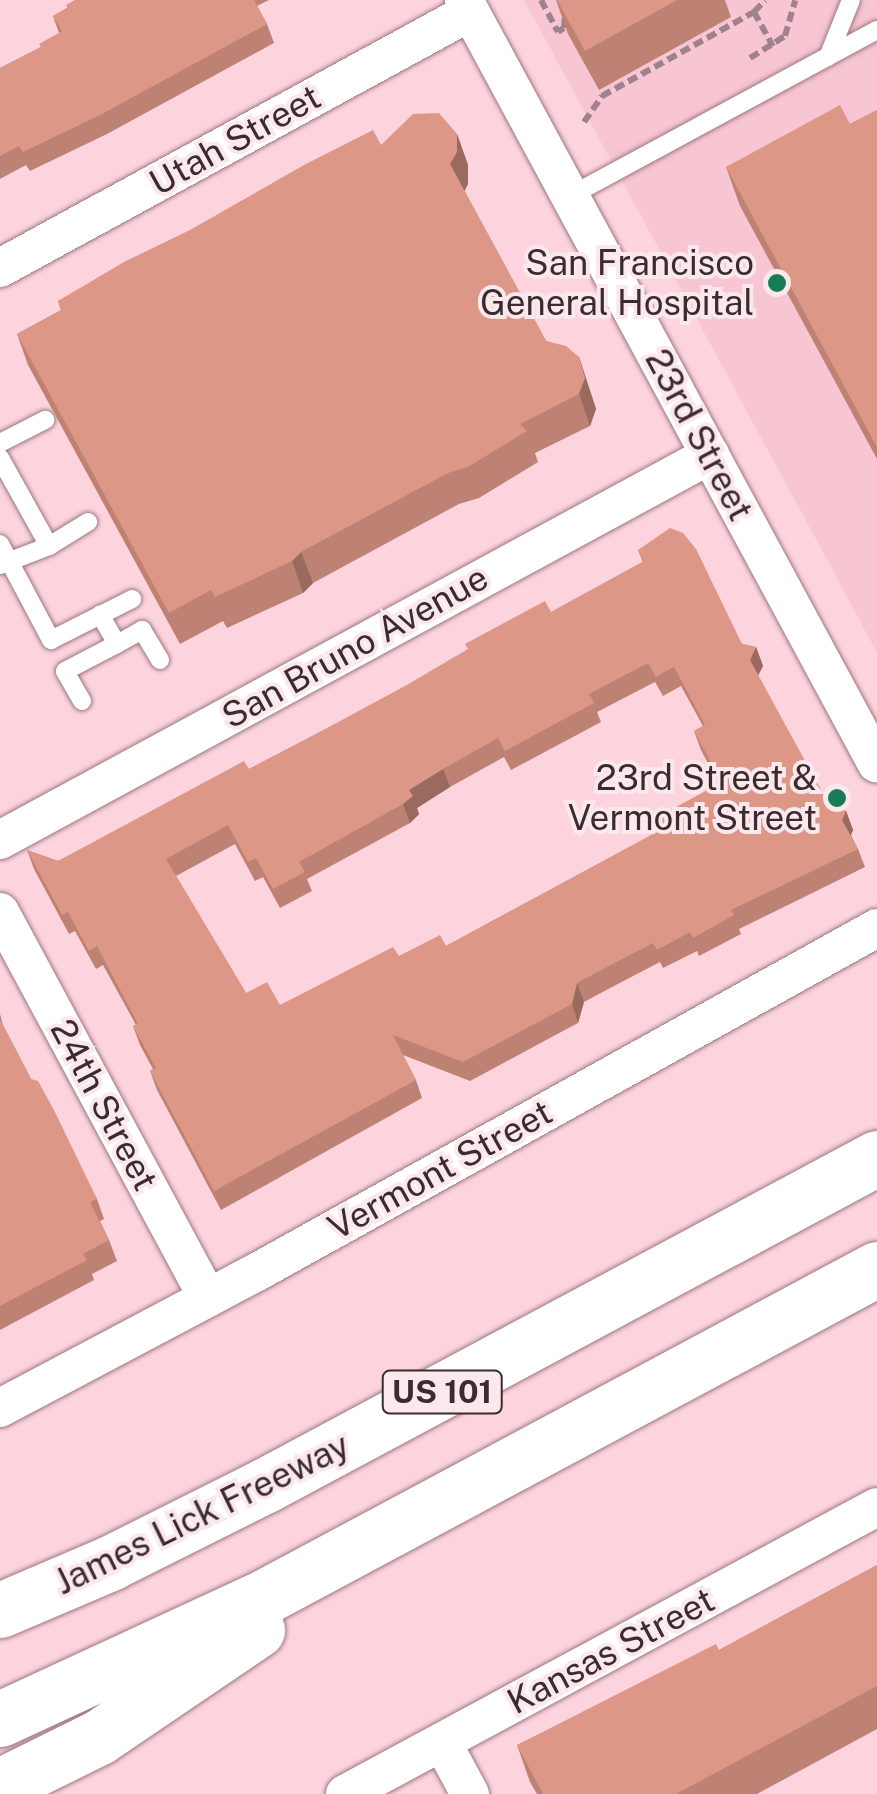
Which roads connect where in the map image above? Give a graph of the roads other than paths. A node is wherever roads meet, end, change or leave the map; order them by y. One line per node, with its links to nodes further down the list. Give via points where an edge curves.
1 (851, 0): 4 (lane)
2 (467, 6): 5 (street, 23rd Street); 6 (street, Utah Street)
3 (877, 30): 4 (lane)
4 (828, 57): 5 (lane)
5 (570, 196): 9 (street, 23rd Street)
6 (0, 268)
7 (45, 420): 8 (lane)
8 (0, 444)
9 (710, 455): 19 (street, 23rd Street); 20 (street, San Bruno Avenue)
10 (0, 458): 12 (lane)
11 (88, 522): 12 (lane)
12 (49, 546): 13 (lane)
13 (3, 556): 15 (lane, via 51,640)
14 (132, 599): 15 (lane)
15 (100, 615): 16 (lane)
16 (116, 644): 17 (lane, via 142,630); 18 (lane, via 65,671)
17 (160, 660)
18 (82, 701)
19 (877, 764)
20 (0, 840)
21 (0, 912): 25 (street, 24th Street)
22 (877, 928): 25 (street, Vermont Street)
23 (877, 1158): 29 (highway, James Lick Freeway / US 101, via 264,1486)
24 (877, 1268): 28 (highway, US 101)
25 (208, 1298): 26 (street, Vermont Street)
26 (0, 1408)
27 (877, 1508): 31 (street, Kansas Street)
28 (419, 1516): 30 (highway, US 101, via 187,1635); 32 (highway, via 150,1706)
29 (0, 1610)
30 (0, 1719)
31 (442, 1742): 33 (street, Kansas Street); 34 (street)
32 (0, 1786)
33 (345, 1794)
34 (470, 1794)

